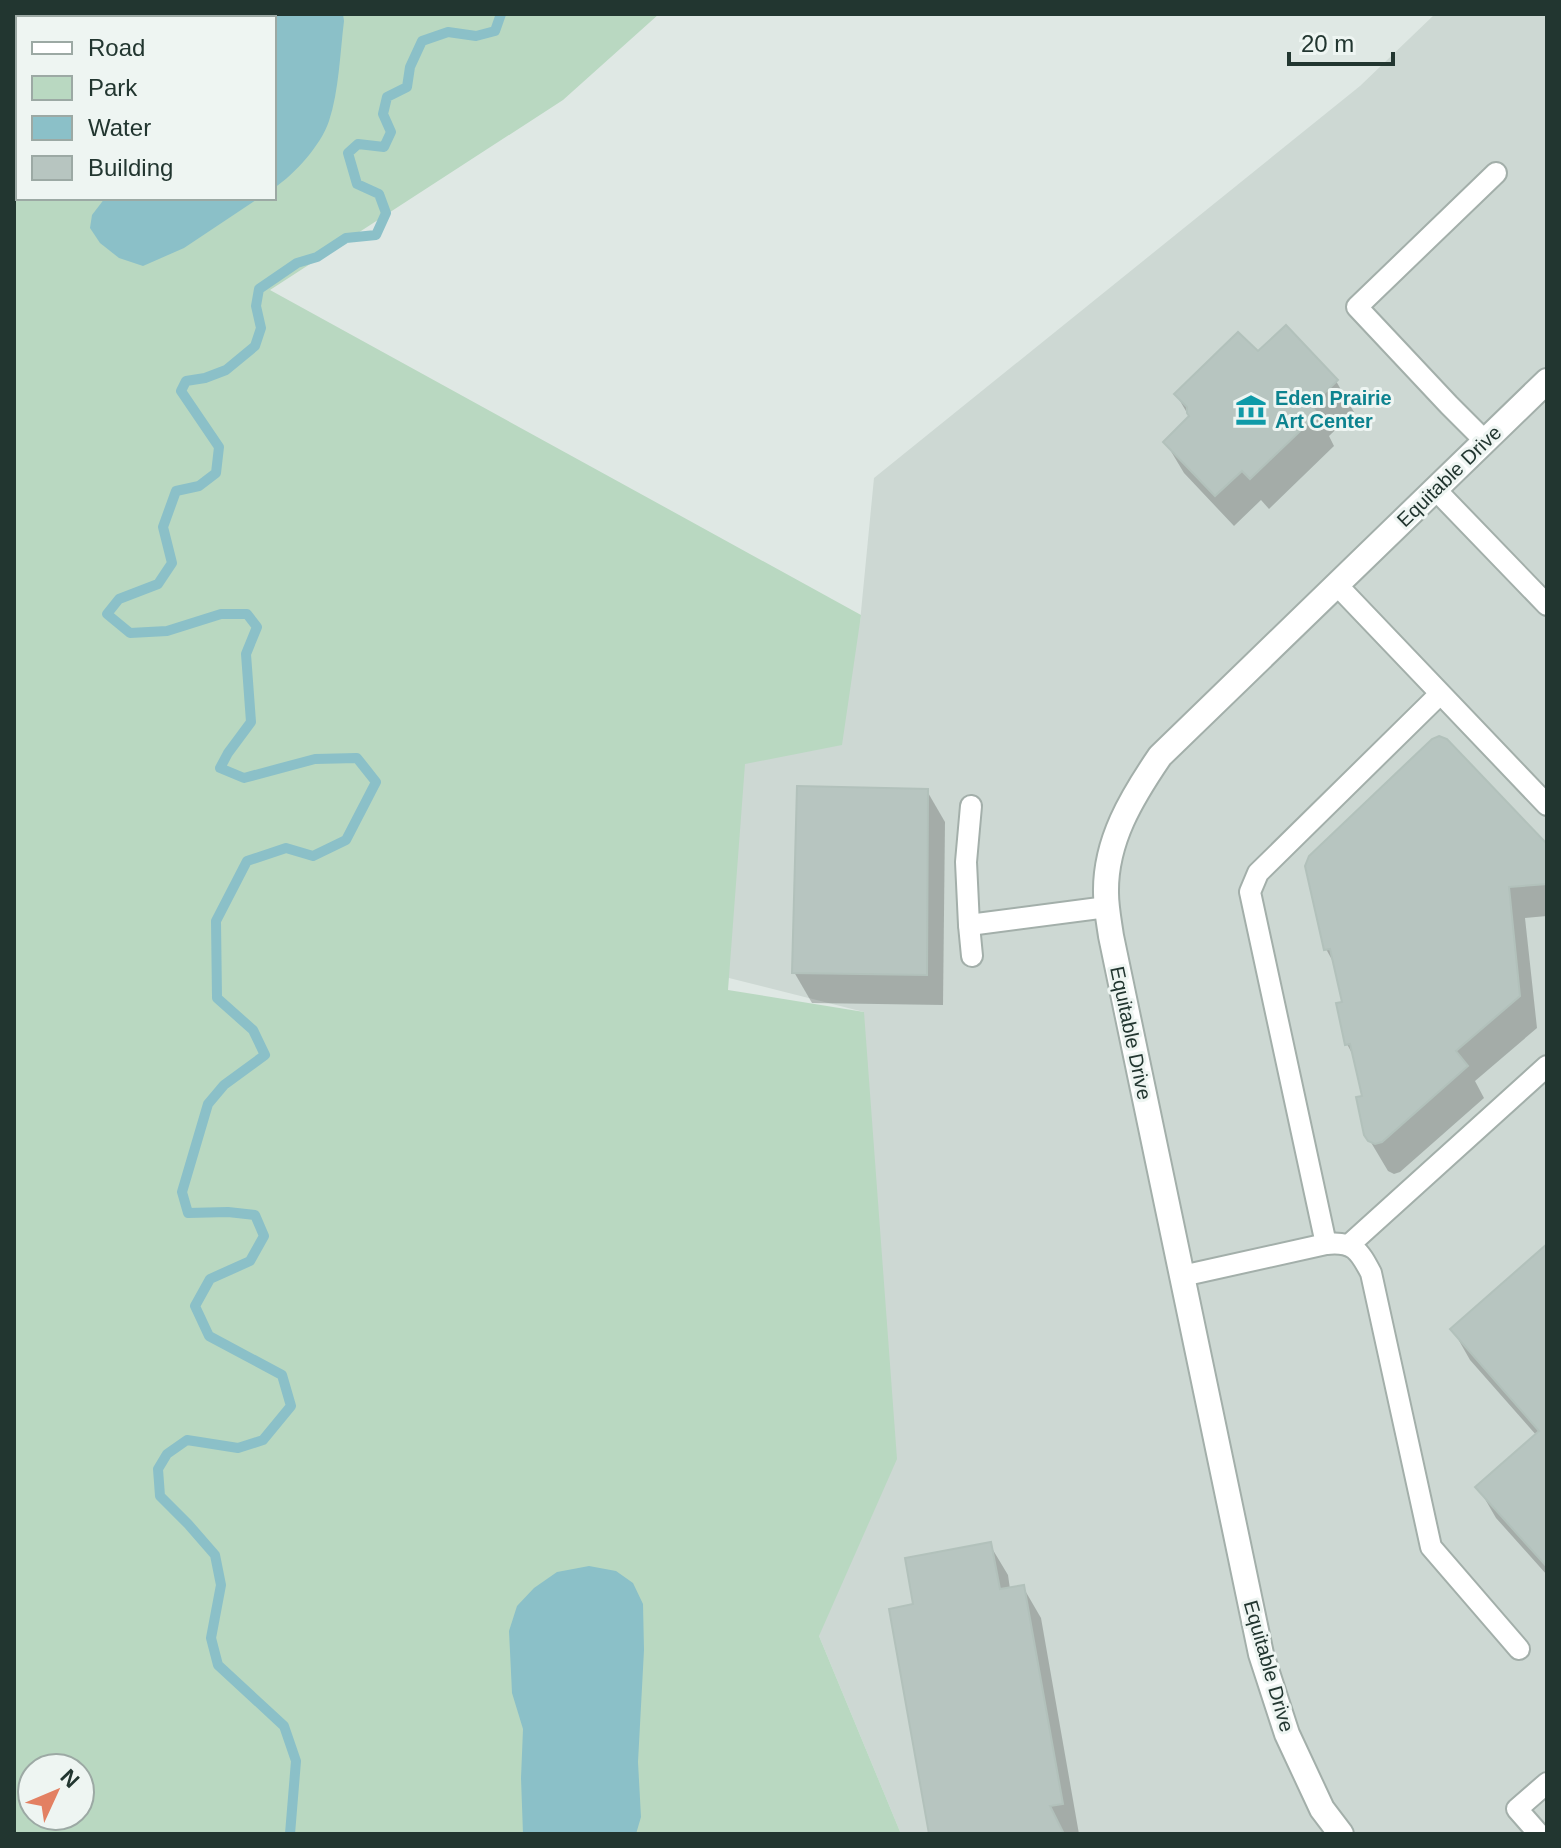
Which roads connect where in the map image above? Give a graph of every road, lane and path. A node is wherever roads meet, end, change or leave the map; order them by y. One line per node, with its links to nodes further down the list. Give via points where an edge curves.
1 (1496, 173): 3 (lane, via 1357,307)
2 (1547, 381): 3 (street, Equitable Drive)
3 (1485, 441): 4 (street, Equitable Drive)
4 (1435, 489): 5 (street, Equitable Drive); 6 (lane)
5 (1336, 584): 7 (lane); 10 (street, Equitable Drive, via 1160,756 1113,842)
6 (1547, 605)
7 (1440, 694): 8 (lane); 14 (lane, via 1258,873 1250,892)
8 (1547, 805)
9 (971, 806): 11 (lane, via 966,862)
10 (1107, 907): 11 (lane); 16 (street, Equitable Drive)
11 (969, 925): 12 (lane)
12 (972, 956)
13 (1547, 1066): 15 (lane)
14 (1326, 1244): 15 (lane); 16 (lane)
15 (1349, 1245): 17 (lane, via 1371,1273 1431,1547)
16 (1182, 1276): 19 (street, Equitable Drive, via 1261,1654 1287,1734 1322,1809)
17 (1519, 1649)
18 (1547, 1783): 20 (lane, via 1517,1809)
19 (1341, 1834)
20 (1539, 1834)

